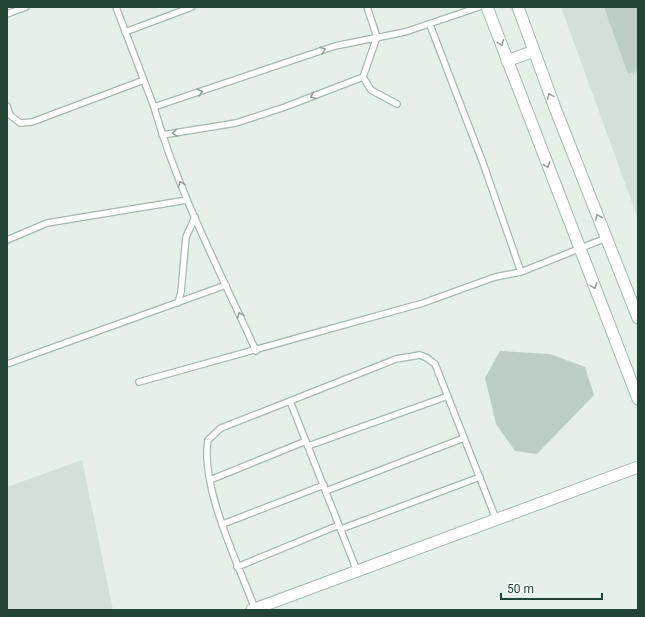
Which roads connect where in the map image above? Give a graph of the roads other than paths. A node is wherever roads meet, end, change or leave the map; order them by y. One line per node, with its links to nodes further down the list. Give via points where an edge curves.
1 (26, 7): 8 (lane)
2 (116, 7): 10 (lane)
3 (192, 7): 10 (lane)
4 (366, 7): 11 (lane)
5 (479, 7): 9 (lane)
6 (487, 7): 13 (street, one-way to 13)
7 (518, 7): 12 (street)
8 (7, 14)
9 (430, 25): 11 (lane); 25 (lane, via 483,163)
10 (126, 32): 15 (lane)
11 (377, 37): 14 (lane); 18 (lane, one-way to 11, via 335,46)
12 (534, 51): 13 (street); 22 (street, one-way to 12)
13 (507, 61): 24 (street, one-way to 24)
14 (363, 77): 16 (lane, via 371,90); 19 (lane, one-way to 19, via 236,123)
15 (144, 80): 17 (lane, via 32,122 20,122 10,115); 18 (lane)
16 (397, 104)
17 (7, 106)
18 (154, 107): 19 (lane)
19 (162, 135): 20 (lane, one-way to 19)
20 (187, 200): 21 (lane); 23 (lane, via 47,222)
21 (195, 217): 26 (lane); 27 (lane, via 186,237)
22 (606, 238): 24 (lane); 28 (street)
23 (7, 240)
24 (579, 248): 25 (lane); 33 (street, one-way to 33)
25 (521, 272): 29 (lane, via 495,277 423,303)
26 (226, 285): 27 (lane); 29 (lane, one-way to 26)
27 (178, 303): 30 (lane)
28 (638, 318)
29 (256, 351): 31 (lane)
30 (7, 364)
31 (139, 382)
32 (448, 396): 34 (lane, via 435,364 420,355 396,359); 35 (lane); 36 (lane)
33 (638, 399)
34 (290, 401): 36 (lane); 39 (lane, via 221,428 208,440 206,453)
35 (464, 438): 38 (lane); 40 (lane)
36 (307, 443): 39 (lane); 40 (lane)
37 (638, 467): 41 (street)
38 (480, 477): 41 (lane); 43 (lane)
39 (210, 480): 42 (lane)
40 (325, 488): 42 (lane); 43 (lane)
41 (496, 519): 45 (street)
42 (223, 524): 44 (lane)
43 (340, 527): 44 (lane); 45 (lane)
44 (237, 566): 46 (lane)
45 (357, 571): 46 (street)
46 (254, 610)

